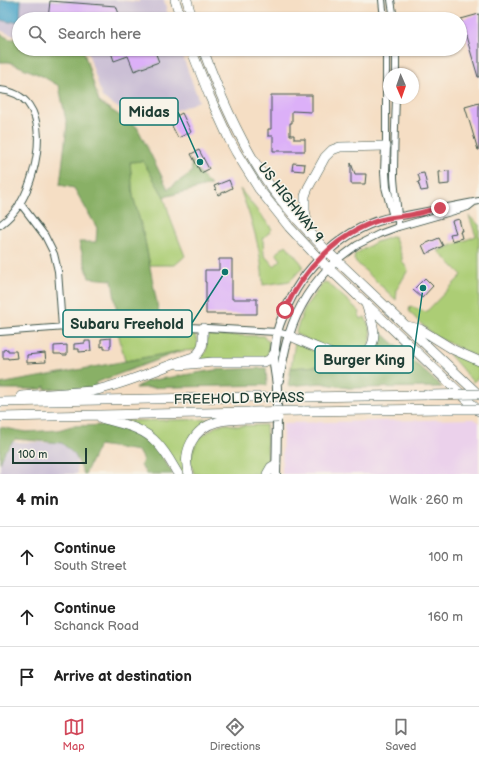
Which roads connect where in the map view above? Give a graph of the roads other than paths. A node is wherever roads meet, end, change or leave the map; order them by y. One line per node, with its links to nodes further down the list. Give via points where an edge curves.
1 (175, 0): 5 (highway)
2 (186, 0): 6 (highway)
3 (382, 0): 7 (street)
4 (391, 0): 8 (street)
5 (179, 12)
6 (190, 12)
7 (383, 12)
8 (393, 12)
9 (194, 56): 27 (highway, US HIGHWAY 9, via 229,139 250,174 289,227)
10 (206, 56): 25 (highway, US HIGHWAY 9, via 224,102 257,166 296,219)
11 (386, 56): 16 (street)
12 (396, 56): 13 (street)
13 (396, 68)
14 (0, 90): 21 (street, via 19,96 33,112 36,122 36,158 31,181)
15 (396, 104): 17 (street)
16 (386, 110): 17 (street); 19 (street)
17 (395, 110): 18 (street)
18 (395, 136): 19 (street); 22 (street)
19 (386, 146): 22 (main road, via 386,187); 25 (highway, via 340,147 325,157 305,196)
20 (476, 202): 22 (street); 24 (street, via 468,208)
21 (20, 203): 23 (street); 32 (street, via 45,236 54,254 58,271)
22 (396, 217): 24 (street); 26 (main road, via 365,226)
23 (0, 225)
24 (398, 227): 28 (street, via 366,240)
25 (309, 232): 26 (highway, US HIGHWAY 9)
26 (327, 251): 27 (main road); 28 (highway, US HIGHWAY 9)
27 (319, 259): 29 (highway, US HIGHWAY 9); 35 (main road, via 292,296)
28 (337, 260): 29 (main road); 31 (highway, US HIGHWAY 9)
29 (329, 268): 30 (highway, US HIGHWAY 9); 36 (main road, via 306,296)
30 (366, 303): 36 (highway, via 374,334 369,350 360,357 351,360 340,358); 44 (highway, US HIGHWAY 9)
31 (408, 326): 38 (highway, via 420,329 454,350); 41 (highway, US HIGHWAY 9)
32 (62, 327): 33 (street, via 118,323); 34 (street)
33 (204, 328): 35 (street); 39 (highway, via 203,345 198,354)
34 (0, 332)
35 (277, 332): 36 (street); 37 (main road)
36 (288, 335): 40 (main road)
37 (275, 353): 39 (highway, via 263,362 202,363); 40 (main road)
38 (479, 361)
39 (162, 369): 42 (highway, via 92,391)
40 (277, 387): 48 (main road)
41 (479, 394): 43 (highway, FREEHOLD BYPASS, bridge)
42 (0, 397)
43 (0, 402)
44 (479, 410): 46 (highway, FREEHOLD BYPASS, bridge, via 358,410)
45 (92, 415): 46 (highway, FREEHOLD BYPASS); 47 (highway, FREEHOLD BYPASS); 49 (highway, via 146,434 158,444)
46 (251, 416): 50 (highway, via 217,422 200,430 188,450 186,460)
47 (0, 417)
48 (276, 464): 51 (highway); 52 (main road)
49 (178, 474)
50 (189, 474)
51 (267, 474)
52 (276, 474)

